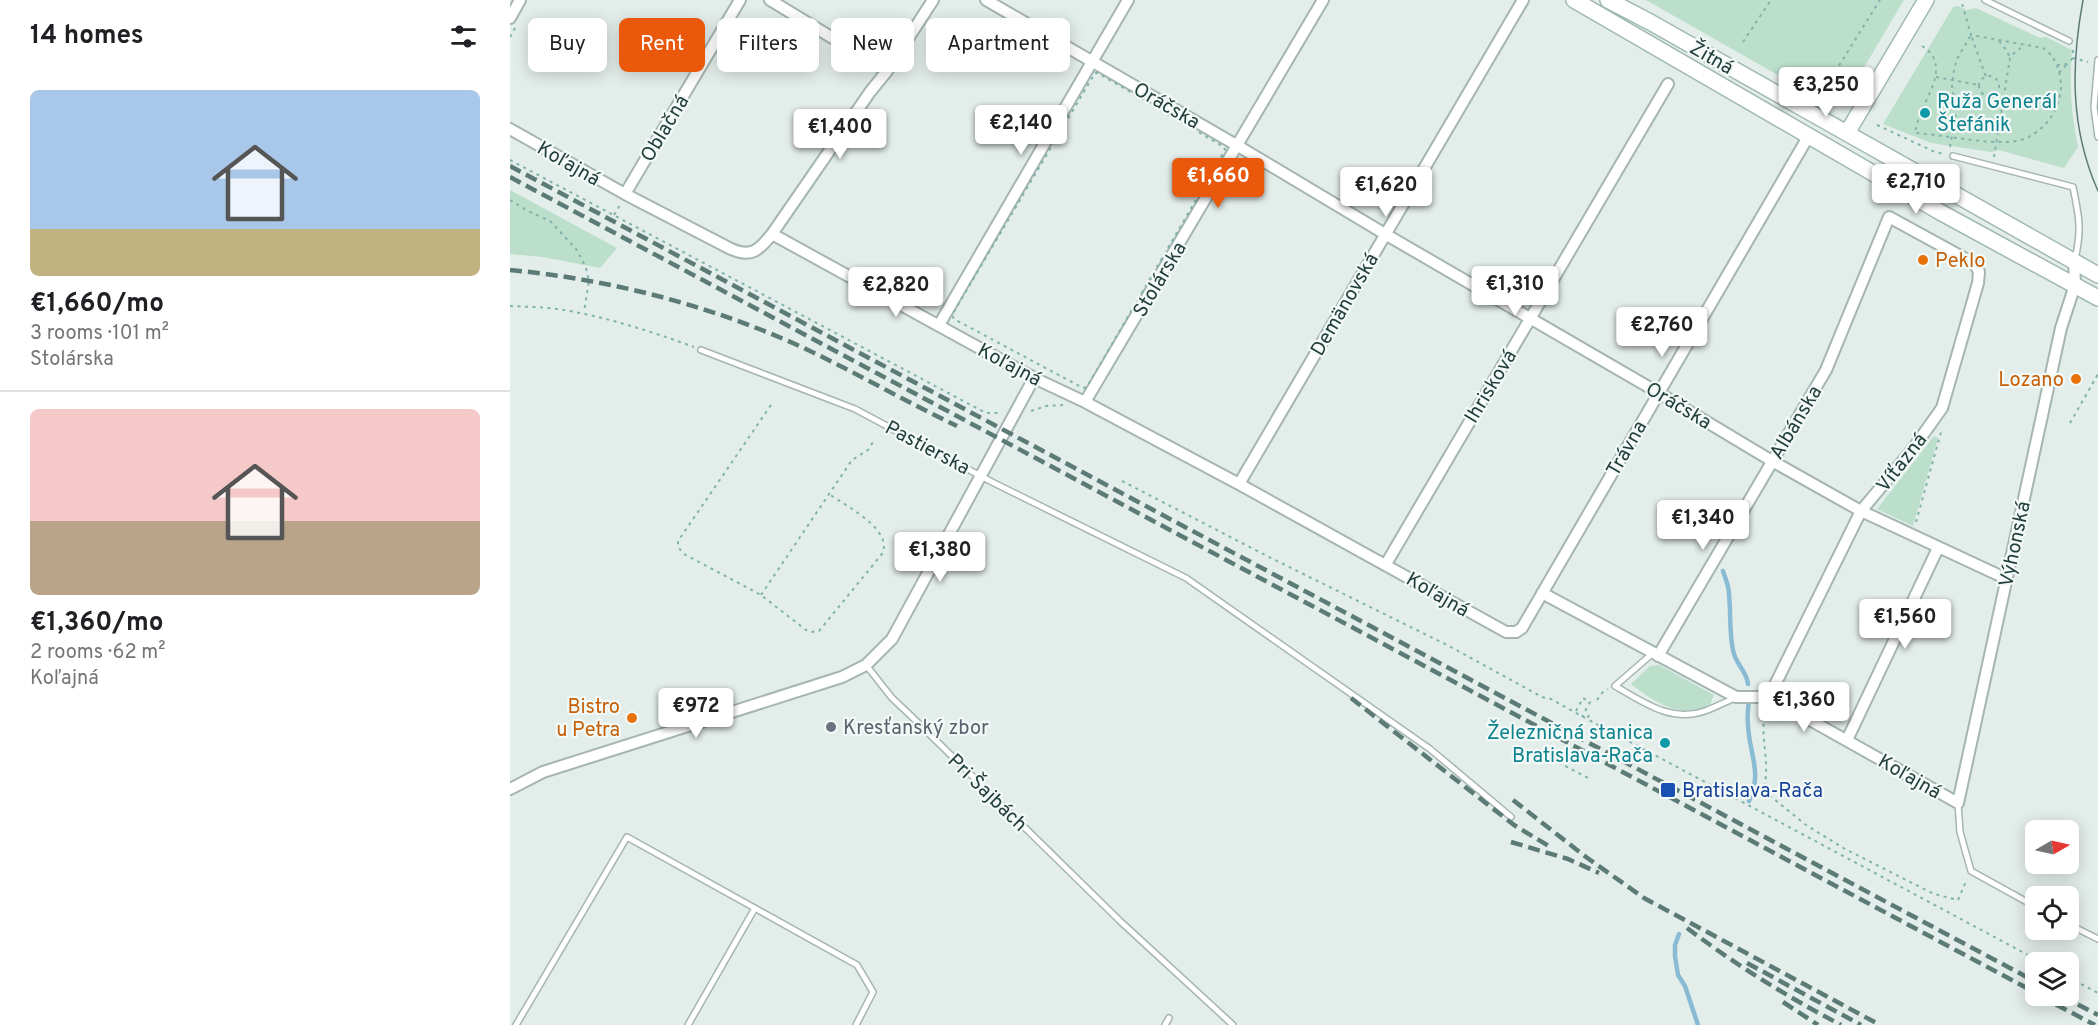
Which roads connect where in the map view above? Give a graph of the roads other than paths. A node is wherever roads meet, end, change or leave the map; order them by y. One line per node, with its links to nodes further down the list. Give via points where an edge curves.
1 (520, 0): 13 (street)
2 (740, 0): 28 (street, Oblačná)
3 (770, 0): 15 (street)
4 (933, 0): 14 (street)
5 (986, 0): 18 (street, Oráčska)
6 (1128, 0): 18 (street)
7 (1323, 0): 25 (street, Stolárska)
8 (1523, 0): 30 (street, Demänovská)
9 (1574, 0): 23 (main road, Žitná)
10 (1608, 0): 22 (main road, Žitná)
11 (1926, 0): 22 (main road)
12 (1985, 0): 16 (lane)
13 (510, 18)
14 (914, 29)
15 (831, 37)
16 (2069, 41)
17 (2098, 60): 24 (lane, via 2094,108)
18 (1092, 62): 25 (street, Oráčska); 37 (street)
19 (886, 72): 29 (street)
20 (1668, 84): 36 (street, Ihrisková)
21 (510, 129): 28 (street, Koľajná)
22 (1847, 133): 23 (main road); 27 (main road); 32 (main road, Žitná)
23 (1808, 137): 27 (main road, Žitná); 40 (street, Trávna)
24 (2098, 137)
25 (1238, 146): 30 (street, Oráčska); 41 (street, Stolárska)
26 (1953, 156): 32 (lane, via 2073,187 2080,220)
27 (1859, 164): 34 (main road, Žitná)
28 (625, 194): 29 (street, Koľajná, via 738,252 756,251)
29 (772, 234): 37 (street, Koľajná)
30 (1385, 234): 36 (street, Oráčska); 44 (street, Demänovská)
31 (1929, 239): 42 (street, Albánska, via 1889,217 1826,370); 45 (street, Víťazná, via 1975,264 1978,283 1942,408)
32 (2074, 261): 33 (main road, Žitná); 34 (street)
33 (2098, 275)
34 (2075, 285): 35 (main road, Žitná); 48 (street, Výhonská, via 2061,328)
35 (2098, 298)
36 (1530, 319): 40 (street, Oráčska); 47 (street, Ihrisková)
37 (939, 325): 39 (street, Koľajná)
38 (701, 350): 43 (lane, Pastierska, via 855,409)
39 (1034, 378): 41 (street, Koľajná); 43 (street)
40 (1658, 392): 42 (street, Oráčska); 49 (street, Trávna)
41 (1085, 402): 44 (street, Koľajná)
42 (1772, 461): 45 (street, Oráčska); 51 (street, Albánska)
43 (981, 476): 52 (street, Pastierska, via 892,639); 58 (lane, via 1186,578 1430,749)
44 (1239, 484): 47 (street, Koľajná)
45 (1861, 511): 46 (street, Oráčska); 54 (street, Víťazná)
46 (1938, 548): 48 (street, Oráčska); 55 (street)
47 (1386, 564): 50 (street, Koľajná, via 1506,632)
48 (2007, 579): 57 (street, Výhonská)
49 (1542, 593): 50 (street, Trávna, via 1522,628); 51 (street, Koľajná)
50 (1514, 632)
51 (1656, 654): 53 (street, Koľajná); 53 (lane, via 1615,686 1655,709 1682,715 1704,711)
52 (866, 664): 56 (street, via 842,677 543,772); 68 (lane, Pri Šajbách, via 892,698 1120,921)
53 (1736, 697): 54 (street, Koľajná)
54 (1769, 697): 55 (street, Koľajná)
55 (1847, 740): 57 (street, Koľajná)
56 (510, 789)
57 (1958, 803): 59 (lane, via 1960,832 1971,871)
58 (1511, 817)
59 (2025, 901)
60 (755, 908): 64 (lane, via 627,837); 65 (lane); 66 (lane, via 857,965 873,992)
61 (2079, 930): 62 (lane)
62 (2098, 939)
63 (1169, 1018): 67 (lane)
64 (516, 1025)
65 (688, 1025)
66 (856, 1025)
67 (1165, 1025)
68 (1233, 1025)

